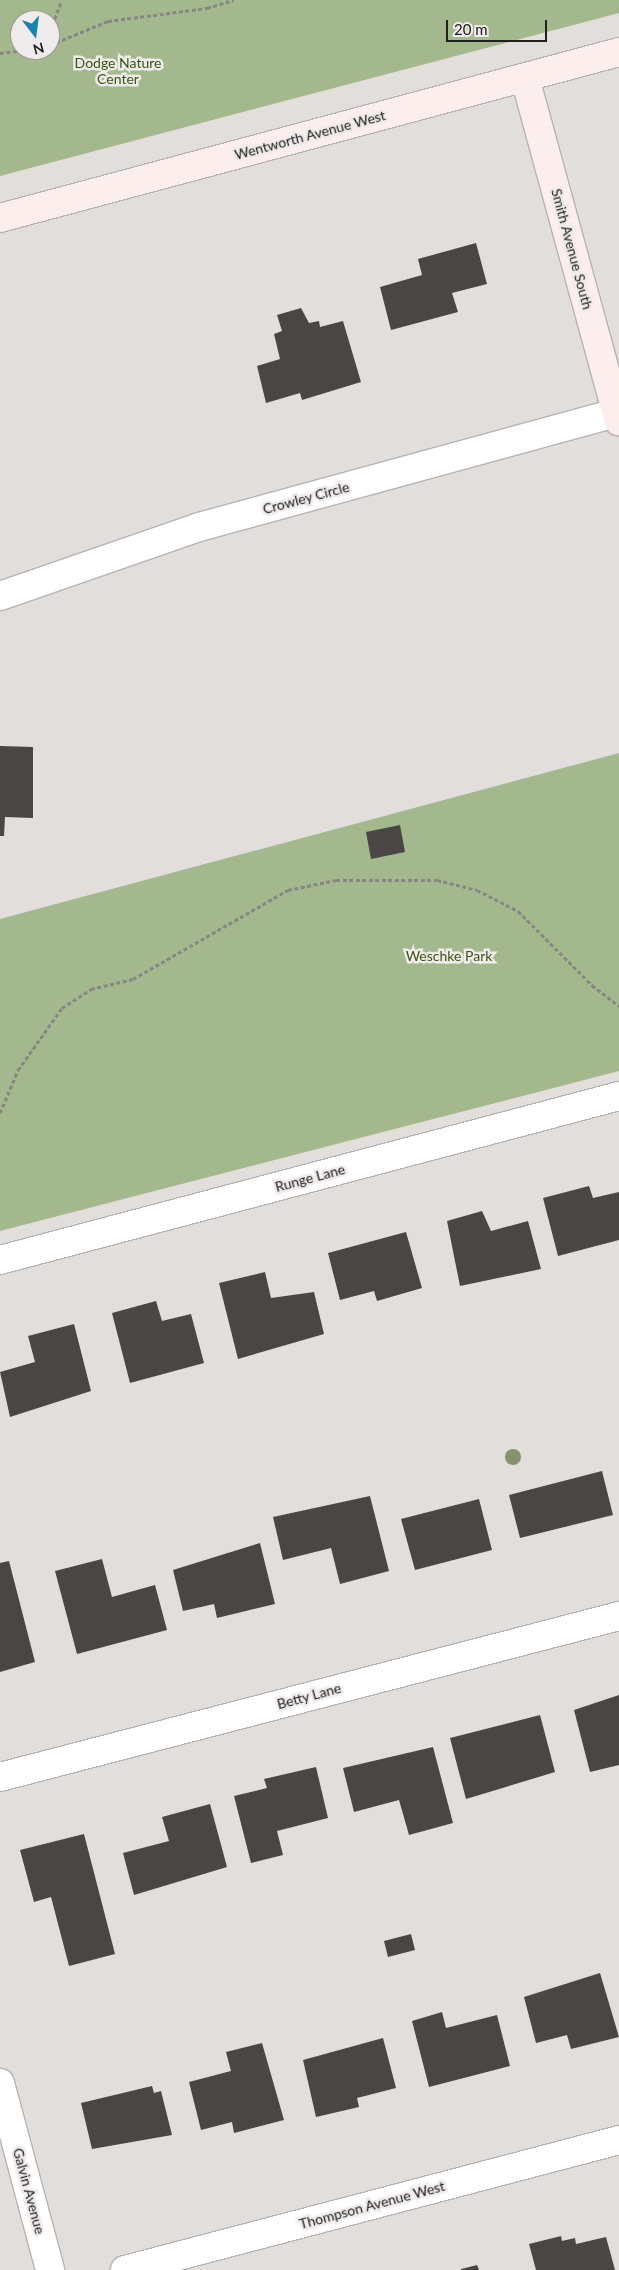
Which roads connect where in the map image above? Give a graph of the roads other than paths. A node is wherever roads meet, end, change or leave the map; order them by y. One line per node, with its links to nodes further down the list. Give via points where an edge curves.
1 (619, 52): 2 (street, Wentworth Avenue West)
2 (525, 78): 3 (street, Wentworth Avenue West); 4 (street, Smith Avenue South)
3 (0, 218)
4 (618, 417): 5 (street, Crowley Circle, via 199,527)
5 (0, 596)
6 (619, 1096): 7 (street, Runge Lane)
7 (0, 1260)
8 (619, 1616): 9 (street, Betty Lane)
9 (0, 1777)
10 (0, 2084): 12 (street, Galvin Avenue)
11 (619, 2140): 13 (street, Thompson Avenue West)
12 (50, 2270)
13 (125, 2270)

